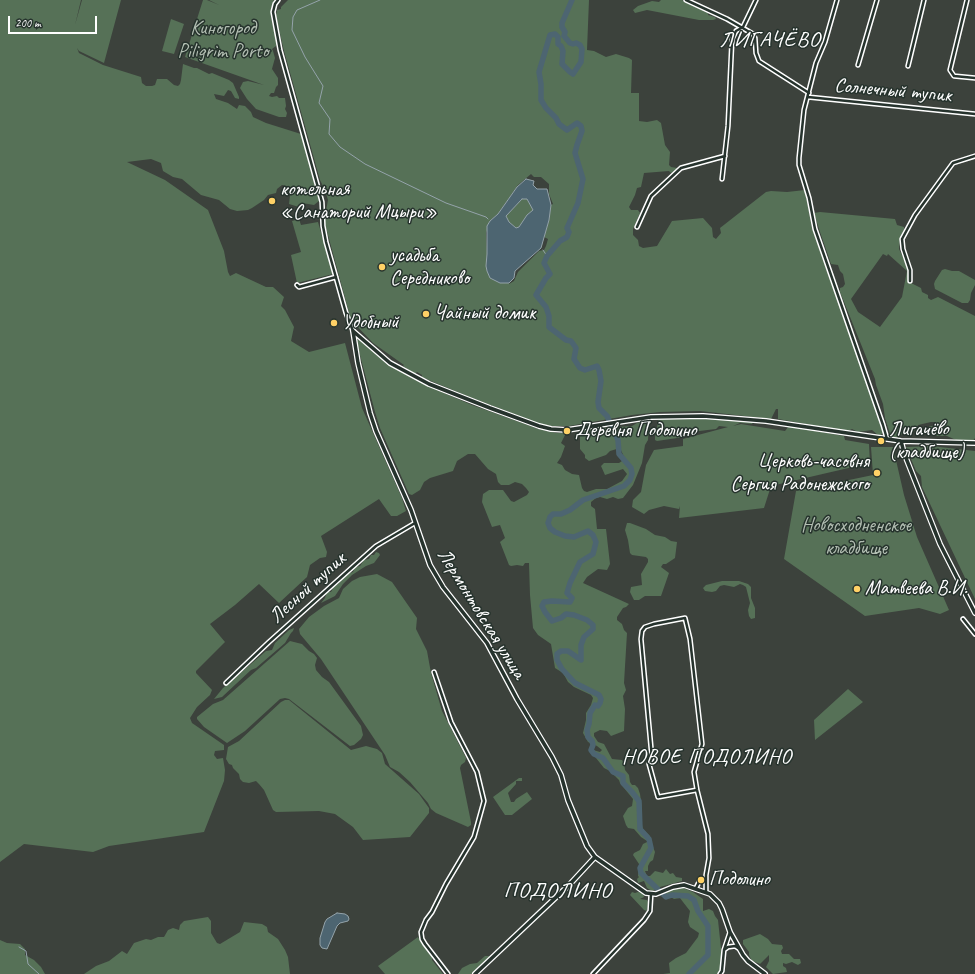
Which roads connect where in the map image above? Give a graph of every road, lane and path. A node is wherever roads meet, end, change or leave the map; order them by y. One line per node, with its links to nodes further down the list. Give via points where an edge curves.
1 (278, 0): 18 (street, via 274,7 274,20 322,202 324,233)
2 (686, 0): 8 (street)
3 (756, 0): 8 (street)
4 (837, 0): 12 (street)
5 (877, 0): 9 (street)
6 (924, 0): 10 (street)
7 (967, 0): 11 (street, via 950,70 954,76)
8 (743, 27): 12 (street, via 755,38 759,61); 14 (street, via 734,33 732,44)
9 (858, 65)
10 (908, 66)
11 (975, 78)
12 (808, 95): 13 (street, Солнечный тупик); 22 (street, via 798,158 800,170 806,185 815,229)
13 (975, 114)
14 (725, 156): 16 (street); 17 (street, via 681,168 651,196)
15 (975, 156): 19 (street, via 953,163 915,214 902,238 910,270)
16 (722, 178)
17 (636, 227)
18 (336, 277): 20 (street, via 299,287); 21 (street)
19 (910, 281)
20 (297, 285)
21 (353, 331): 22 (street, via 397,368 429,384 551,430 567,430 651,417 703,416 766,421); 25 (street, Лермонтовская улица, via 370,413)
22 (887, 439): 23 (street)
23 (901, 441): 24 (street); 26 (street, via 940,544)
24 (975, 443)
25 (415, 523): 30 (street, Лесной тупик, via 376,546); 32 (street, Лермонтовская улица, via 432,570 487,643 559,770 583,837)
26 (975, 613)
27 (963, 619): 28 (street)
28 (975, 634)
29 (434, 672): 40 (street, via 451,722 477,772 484,801 474,837 421,932 425,944)
30 (226, 683)
31 (697, 790): 31 (street, via 694,772 702,744 690,639 685,618 645,627 641,639 652,758 650,764 658,797); 33 (street, via 709,840)
32 (596, 857): 36 (street, Лермонтовская улица, via 638,888); 41 (street)
33 (706, 879): 34 (street, via 699,882); 35 (street)
34 (696, 888): 35 (street); 36 (street, via 680,885)
35 (706, 892): 37 (street, via 719,903)
36 (651, 894): 42 (street, via 651,905 647,915)
37 (730, 932): 38 (street); 39 (street)
38 (738, 948): 39 (street, via 734,946); 44 (street, via 748,961)
39 (724, 950): 43 (street)
40 (448, 974)
41 (475, 974)
42 (593, 974)
43 (720, 974)
44 (765, 974)

